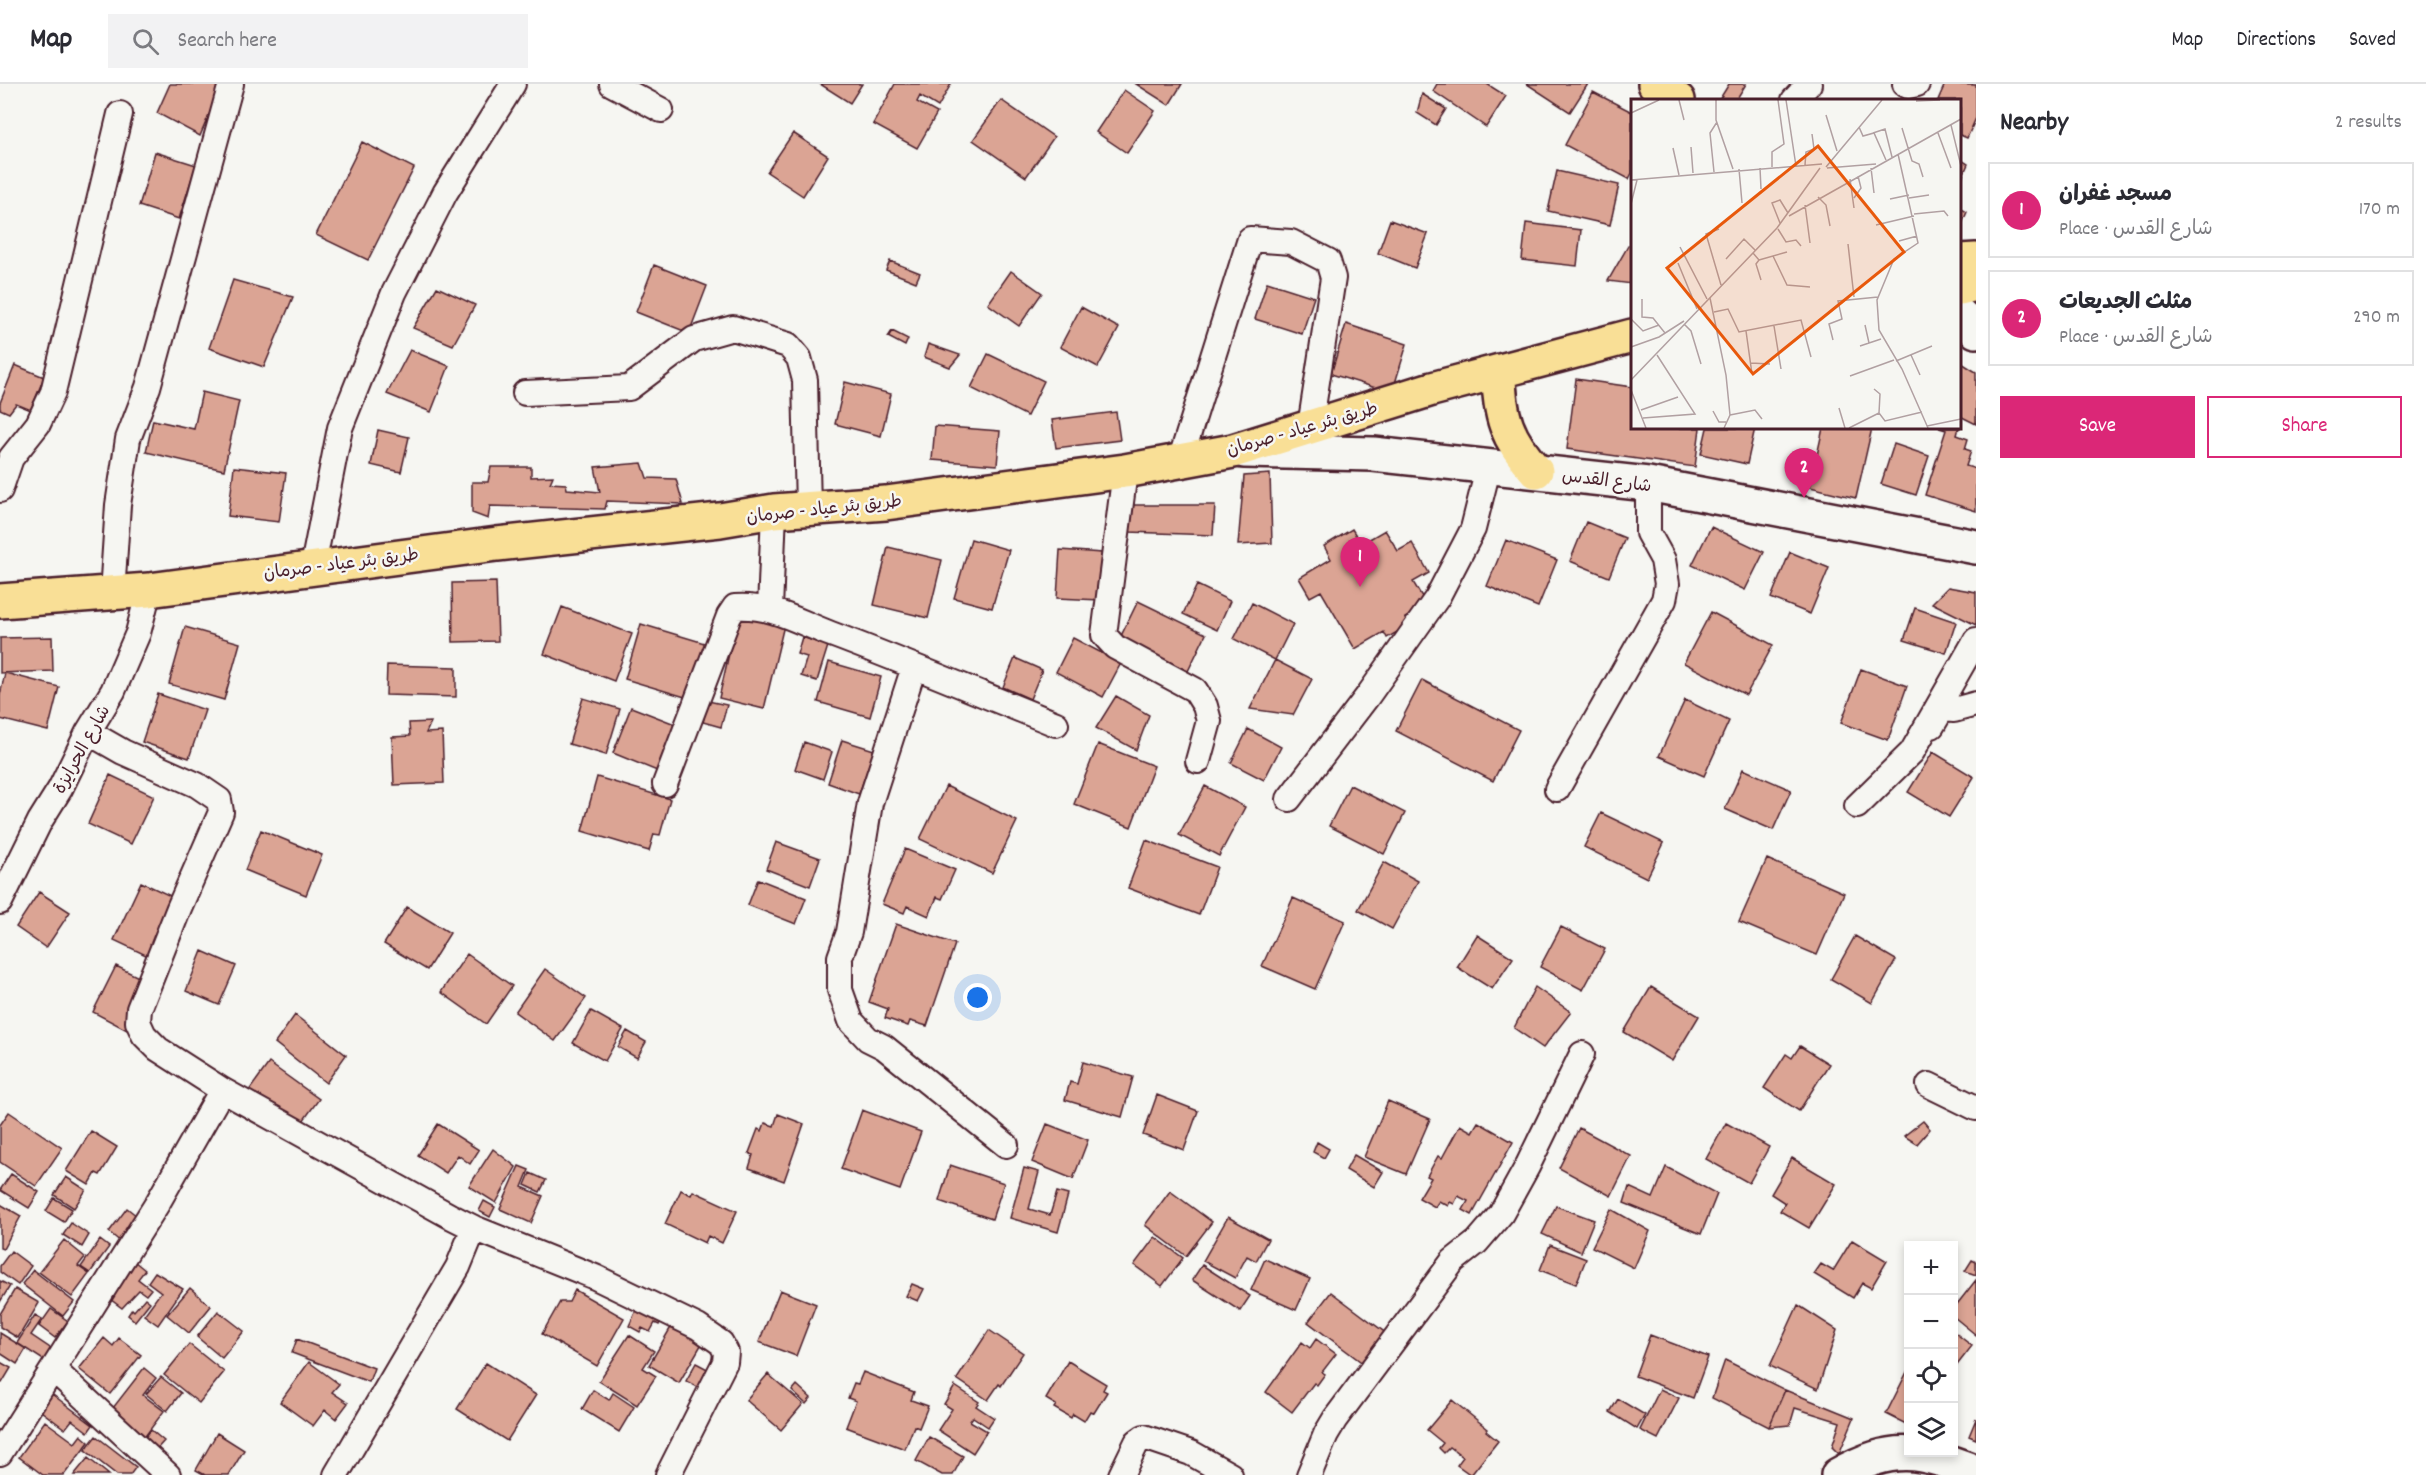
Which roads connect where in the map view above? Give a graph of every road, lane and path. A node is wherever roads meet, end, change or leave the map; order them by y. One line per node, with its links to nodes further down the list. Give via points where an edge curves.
1 (231, 84): 34 (street, via 148,387 128,439 118,505)
2 (513, 84): 32 (street, via 446,193 394,293 340,428)
3 (612, 84): 8 (street)
4 (1809, 84): 7 (street)
5 (1905, 84): 6 (street)
6 (1917, 84)
7 (1795, 99)
8 (660, 110)
9 (120, 114): 28 (street, via 53,392 38,424 11,458)
10 (1976, 260): 11 (highway)
11 (1961, 261)
12 (1976, 284): 13 (highway)
13 (1961, 288)
14 (1961, 317): 15 (street)
15 (1976, 331)
16 (1631, 336): 19 (highway, طريق بئر عياد - صرمان)
17 (1961, 347): 18 (street)
18 (1976, 355)
19 (1499, 372): 21 (highway, طريق بئر عياد - صرمان); 26 (highway, via 1499,400 1506,426 1518,451)
20 (525, 393): 29 (street, via 629,388 694,339 733,328 788,345 799,358 804,380)
21 (1310, 427): 22 (highway, طريق بئر عياد - صرمان); 23 (street, via 1333,278 1328,261 1291,242 1250,239)
22 (1233, 451): 23 (highway, طريق بئر عياد - صرمان); 24 (street, شارع القدس, via 1332,451)
23 (1180, 461): 25 (highway, طريق بئر عياد - صرمان)
24 (1489, 465): 26 (street, شارع القدس); 46 (street, via 1473,529 1437,598)
25 (1125, 471): 29 (highway, طريق بئر عياد - صرمان, via 886,503); 43 (street, via 1104,635 1115,646 1195,690 1209,721)
26 (1536, 471): 27 (street, شارع القدس)
27 (1648, 484): 31 (street, شارع القدس); 45 (street, via 1648,532 1663,560 1667,584 1664,600)
28 (0, 490)
29 (808, 508): 30 (highway, طريق بئر عياد - صرمان)
30 (774, 511): 32 (highway, طريق بئر عياد - صرمان); 36 (street)
31 (1976, 546)
32 (313, 566): 33 (highway, طريق بئر عياد - صرمان)
33 (149, 590): 34 (highway, طريق بئر عياد - صرمان); 41 (street, شارع الحرايزة, via 138,633 117,682)
34 (112, 593): 35 (highway, طريق بئر عياد - صرمان)
35 (0, 601)
36 (770, 609): 38 (street); 44 (street, via 735,608 729,616)
37 (1976, 640): 42 (street)
38 (915, 667): 40 (street); 53 (street, via 870,803 849,932 840,957 840,990 851,1021 868,1039 884,1047)
39 (1976, 704): 42 (street, via 1942,710)
40 (1056, 724)
41 (88, 732): 48 (street, شارع الحرايزة); 51 (street, via 219,800 221,812 139,1009 138,1022 158,1050)
42 (1911, 752): 47 (street)
43 (1198, 761)
44 (665, 784)
45 (1557, 789)
46 (1289, 799)
47 (1857, 806)
48 (0, 902)
49 (1582, 1054): 63 (street, via 1501,1214 1477,1242 1453,1261 1335,1419)
50 (1929, 1085): 52 (street)
51 (222, 1090): 54 (street); 55 (street, via 157,1204)
52 (1976, 1108)
53 (1006, 1145)
54 (474, 1228): 59 (street, via 458,1267); 60 (street, via 596,1277 721,1343 726,1352 725,1362)
55 (53, 1369): 56 (street); 58 (street)
56 (0, 1453)
57 (1976, 1472): 64 (street, via 1904,1452 1883,1454)
58 (168, 1475)
59 (336, 1475)
60 (668, 1475)
61 (1121, 1475): 62 (street, via 1137,1442 1144,1437 1191,1453)
62 (1230, 1475)
63 (1309, 1475)
64 (1838, 1475)

